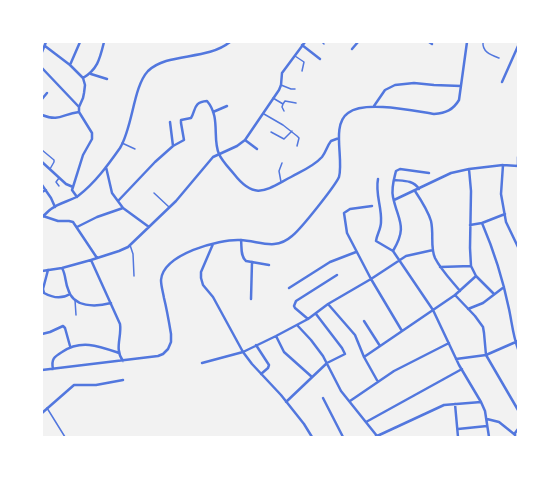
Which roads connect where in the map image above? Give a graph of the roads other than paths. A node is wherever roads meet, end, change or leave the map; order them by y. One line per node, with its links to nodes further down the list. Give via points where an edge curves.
1 (46, 42): 14 (street)
2 (80, 42): 22 (street)
3 (104, 42): 25 (street, via 98,64)
4 (230, 42): 50 (street, via 211,53 167,61 148,72 141,82)
5 (305, 42): 13 (street)
6 (322, 42): 11 (lane)
7 (358, 42): 16 (street)
8 (429, 42): 12 (street)
9 (467, 42): 30 (street)
10 (483, 42): 20 (lane, via 487,52)
11 (324, 44)
12 (432, 44)
13 (302, 45): 19 (street); 21 (street)
14 (45, 46): 17 (street); 22 (street)
15 (518, 46): 18 (street)
16 (352, 49)
17 (42, 52)
18 (517, 52): 28 (street)
19 (295, 56): 24 (lane, via 304,62); 29 (street, via 282,73)
20 (499, 58)
21 (320, 59)
22 (70, 65): 26 (street)
23 (42, 68): 39 (street)
24 (302, 72)
25 (91, 74): 26 (street); 27 (street)
26 (83, 78): 39 (street, via 85,85)
27 (107, 79)
28 (502, 82)
29 (281, 85): 31 (lane); 33 (street)
30 (461, 86): 38 (street, via 414,83 396,85 385,90); 38 (street, via 459,100 455,106 442,114)
31 (296, 89)
32 (47, 94): 34 (street)
33 (273, 98): 36 (lane); 43 (street)
34 (42, 99)
35 (296, 103): 36 (lane, via 285,101)
36 (283, 104): 40 (lane)
37 (226, 106): 42 (street)
38 (374, 106): 48 (street, via 347,113)
39 (79, 107): 41 (street)
40 (284, 111)
41 (79, 112): 44 (street, via 58,118); 72 (street, via 92,133 92,139 82,155)
42 (213, 112): 51 (street, via 207,101 198,103 192,118 181,121 184,141); 56 (street)
43 (262, 113): 47 (lane); 49 (street)
44 (42, 115)
45 (170, 122): 51 (street)
46 (271, 132): 47 (lane, via 284,139)
47 (292, 132): 52 (lane, via 299,138)
48 (339, 138): 69 (street, via 331,141 323,155 313,164); 90 (street, via 341,165 338,180 298,231 292,237 272,245)
49 (245, 140): 53 (street); 56 (street)
50 (122, 143): 54 (lane); 62 (street)
51 (173, 146): 79 (street)
52 (298, 146)
53 (257, 148)
54 (135, 149)
55 (42, 150): 63 (lane, via 54,160)
56 (219, 154): 69 (street, via 250,190 266,190); 82 (street, via 212,158)
57 (518, 157): 61 (street)
58 (42, 162): 63 (street)
59 (282, 163): 69 (lane, via 279,172)
60 (503, 165): 61 (street); 64 (street); 84 (street, via 502,194)
61 (518, 166)
62 (106, 167): 77 (street); 79 (street, via 110,188)
63 (50, 168): 66 (street)
64 (468, 169): 74 (street, via 451,173); 87 (street, via 471,191)
65 (429, 173): 68 (street, via 398,169)
66 (59, 178): 71 (lane, via 56,182); 72 (street)
67 (378, 179): 95 (street, via 382,220 376,239)
68 (394, 180): 74 (street, via 412,182); 78 (street)
69 (281, 182)
70 (42, 185): 73 (street)
71 (59, 186)
72 (73, 187): 77 (street, via 72,190)
73 (46, 190): 75 (street); 81 (street)
74 (417, 190): 78 (street); 94 (street, via 431,222)
75 (42, 192)
76 (154, 193): 82 (lane)
77 (77, 197): 81 (street)
78 (394, 200): 95 (street, via 400,217 401,235)
79 (118, 201): 83 (street)
80 (372, 206): 96 (street, via 344,212 347,233)
81 (55, 207): 85 (street)
82 (169, 207): 89 (street)
83 (123, 208): 88 (street); 89 (street)
84 (505, 214): 86 (street); 93 (street, via 506,222)
85 (43, 217): 88 (street, via 72,221)
86 (482, 223): 87 (street); 111 (street)
87 (470, 225): 102 (street)
88 (77, 227): 97 (street)
89 (149, 227): 92 (street)
90 (241, 240): 91 (street); 100 (street, via 244,259)
91 (213, 244): 137 (street, via 204,263 201,278); 142 (street, via 189,251 175,259 161,279 171,334 168,349 158,356)
92 (130, 245): 97 (street); 107 (lane)
93 (518, 247)
94 (433, 250): 99 (street, via 413,253); 103 (street)
95 (393, 251): 99 (street)
96 (356, 252): 110 (street); 112 (street, via 330,262)
97 (97, 258): 98 (street)
98 (91, 260): 104 (street); 119 (street)
99 (399, 260): 110 (street); 122 (street)
100 (252, 262): 101 (street); 117 (street)
101 (269, 265)
102 (471, 266): 103 (street); 109 (street)
103 (440, 267): 113 (street)
104 (62, 268): 105 (street); 114 (street)
105 (48, 270): 106 (street); 114 (street, via 44,293 59,298)
106 (42, 271)
107 (134, 276)
108 (337, 276): 125 (street, via 296,301 294,306)
109 (476, 276): 113 (street); 115 (street)
110 (371, 279): 120 (street); 128 (street)
111 (504, 287): 115 (street); 131 (street)
112 (289, 288)
113 (460, 291): 116 (street)
114 (70, 294): 118 (street)
115 (494, 294): 121 (street, via 483,303)
116 (455, 295): 121 (street); 122 (street)
117 (251, 299)
118 (75, 300): 119 (street, via 89,306); 124 (lane)
119 (112, 303): 138 (street, via 121,330)
120 (328, 304): 123 (street); 140 (street, via 355,335)
121 (468, 309): 139 (street, via 483,327)
122 (433, 310): 128 (street); 132 (street)
123 (316, 314): 125 (street); 143 (street, via 345,353 344,356)
124 (76, 315)
125 (308, 319): 127 (street)
126 (364, 321): 135 (street)
127 (297, 325): 130 (street); 143 (street, via 312,340)
128 (402, 332): 135 (street)
129 (42, 334): 134 (street, via 63,326)
130 (276, 336): 133 (street); 149 (street, via 284,352)
131 (517, 342): 136 (street); 139 (street)
132 (449, 343): 141 (street); 151 (street)
133 (256, 345): 137 (street); 148 (street, via 269,365)
134 (70, 346): 138 (street, via 96,345); 145 (street, via 54,357)
135 (380, 346): 140 (street)
136 (518, 349)
137 (243, 352): 144 (street); 148 (street)
138 (118, 353): 142 (street)
139 (486, 355): 141 (street); 158 (street)
140 (364, 357): 151 (street)
141 (456, 359): 146 (street)
142 (124, 361): 145 (street)
143 (326, 363): 149 (street); 153 (street, via 341,391)
144 (202, 364)
145 (52, 369): 147 (street)
146 (462, 369): 155 (street); 161 (street)
147 (42, 370)
148 (261, 374): 154 (street)
149 (312, 377): 154 (street)
150 (123, 380): 157 (street, via 96,385 74,385)
151 (378, 382): 153 (street)
152 (323, 398): 169 (street)
153 (350, 401): 161 (street)
154 (286, 402): 168 (street)
155 (482, 402): 156 (street); 160 (street)
156 (455, 404): 163 (street); 165 (street, via 444,405)
157 (47, 408): 159 (street); 167 (lane)
158 (518, 410)
159 (42, 413)
160 (487, 419): 162 (street); 166 (street, via 499,422)
161 (366, 422): 165 (street)
162 (487, 426): 163 (street); 171 (street)
163 (458, 429): 170 (street)
164 (518, 429): 166 (street)
165 (376, 436)
166 (514, 436)
167 (66, 437)
168 (312, 437)
169 (343, 437)
170 (458, 437)
171 (489, 437)

